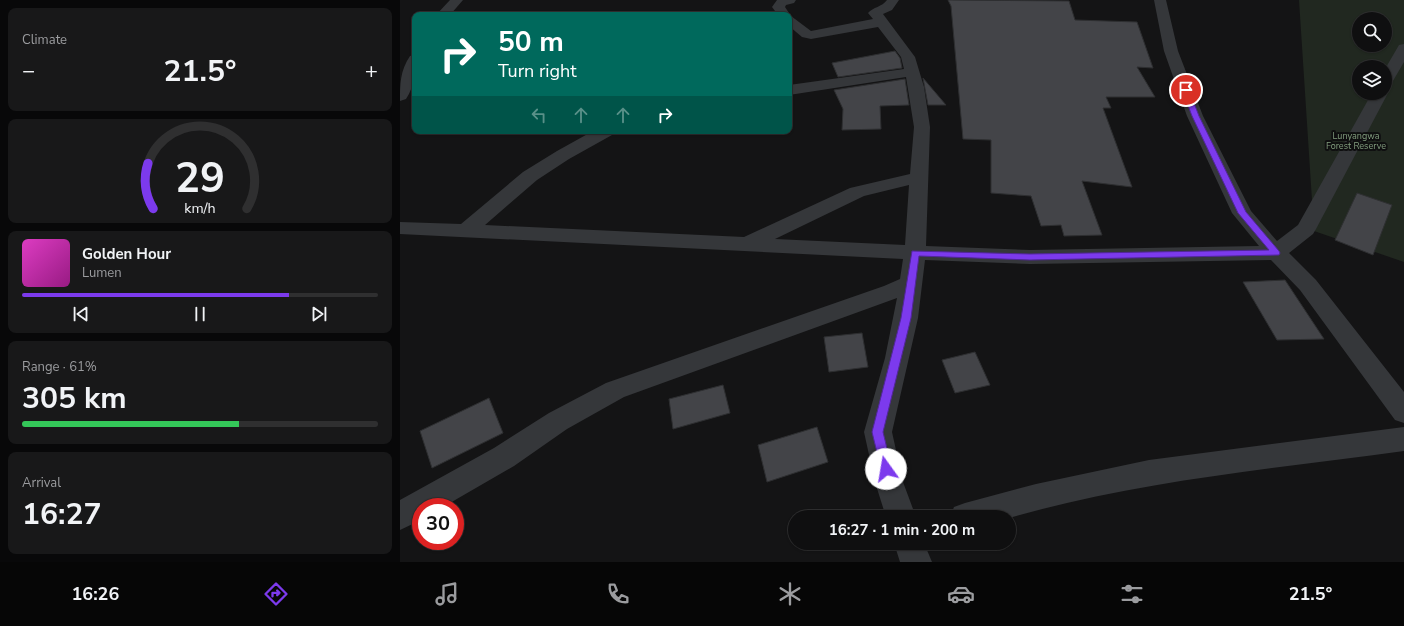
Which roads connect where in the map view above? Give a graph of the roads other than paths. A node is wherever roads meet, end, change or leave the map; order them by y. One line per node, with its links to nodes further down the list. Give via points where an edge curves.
1 (457, 0): 5 (street)
2 (790, 0): 6 (street, via 782,2 778,7)
3 (893, 0): 7 (street, via 886,9)
4 (1160, 0): 22 (street, via 1171,52 1195,116 1242,213)
5 (446, 12)
6 (782, 12)
7 (874, 13): 8 (street, via 812,35); 12 (street, via 908,57)
8 (792, 22)
9 (1404, 48): 11 (street)
10 (412, 66): 14 (street)
11 (1392, 70)
12 (911, 72): 13 (street); 17 (street, via 922,126)
13 (792, 90)
14 (400, 96)
15 (1376, 100): 22 (street, via 1306,229)
16 (601, 134): 19 (street, via 530,176)
17 (919, 177): 20 (street, via 857,192); 21 (street)
18 (400, 228): 19 (street)
19 (467, 230): 20 (street)
20 (747, 244): 21 (street)
21 (915, 253): 22 (street, via 1030,257); 23 (street)
22 (1276, 253): 24 (street, via 1308,285)
23 (910, 284): 26 (street, via 899,351 878,432); 28 (street, via 615,390 558,421 504,457)
24 (1404, 412)
25 (1404, 439): 27 (street, via 1148,473 1036,497)
26 (898, 510)
27 (990, 510)
28 (400, 516)
29 (912, 550): 30 (street)
30 (916, 562)

